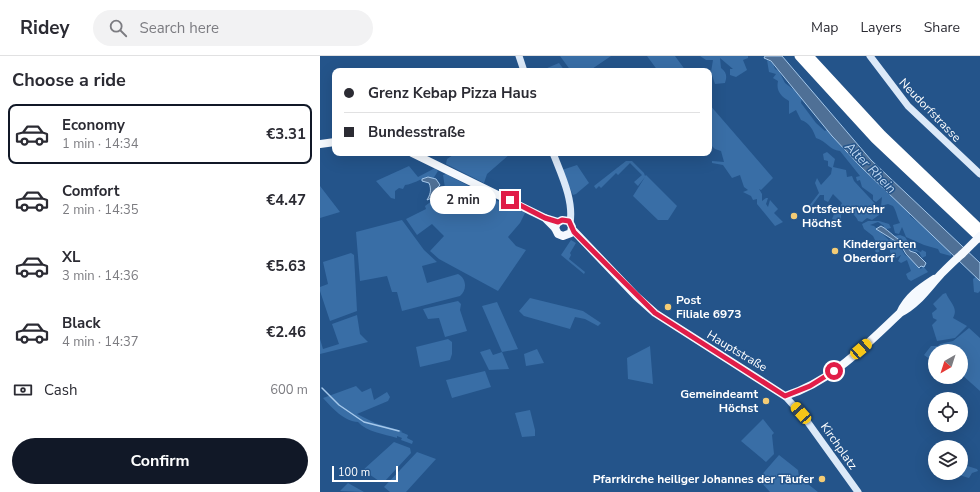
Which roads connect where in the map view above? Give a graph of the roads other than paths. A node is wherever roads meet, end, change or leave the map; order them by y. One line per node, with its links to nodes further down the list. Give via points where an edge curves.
1 (519, 56): 5 (main road)
2 (799, 56): 13 (highway, via 875,139)
3 (809, 56): 12 (highway, via 882,135)
4 (870, 56): 10 (main road, Neudorfstrasse, via 908,106)
5 (523, 68)
6 (332, 142): 7 (main road)
7 (320, 144)
8 (418, 156): 11 (main road, Hauptstraße)
9 (554, 156): 11 (main road, via 572,215)
10 (980, 174)
11 (565, 226): 14 (main road, Hauptstraße, via 655,313)
12 (980, 229)
13 (980, 237): 14 (main road, bridge, via 942,273 919,289 904,303 898,315 834,371 810,386)
14 (785, 396): 15 (main road, Kirchplatz, via 804,417)
15 (858, 492)

